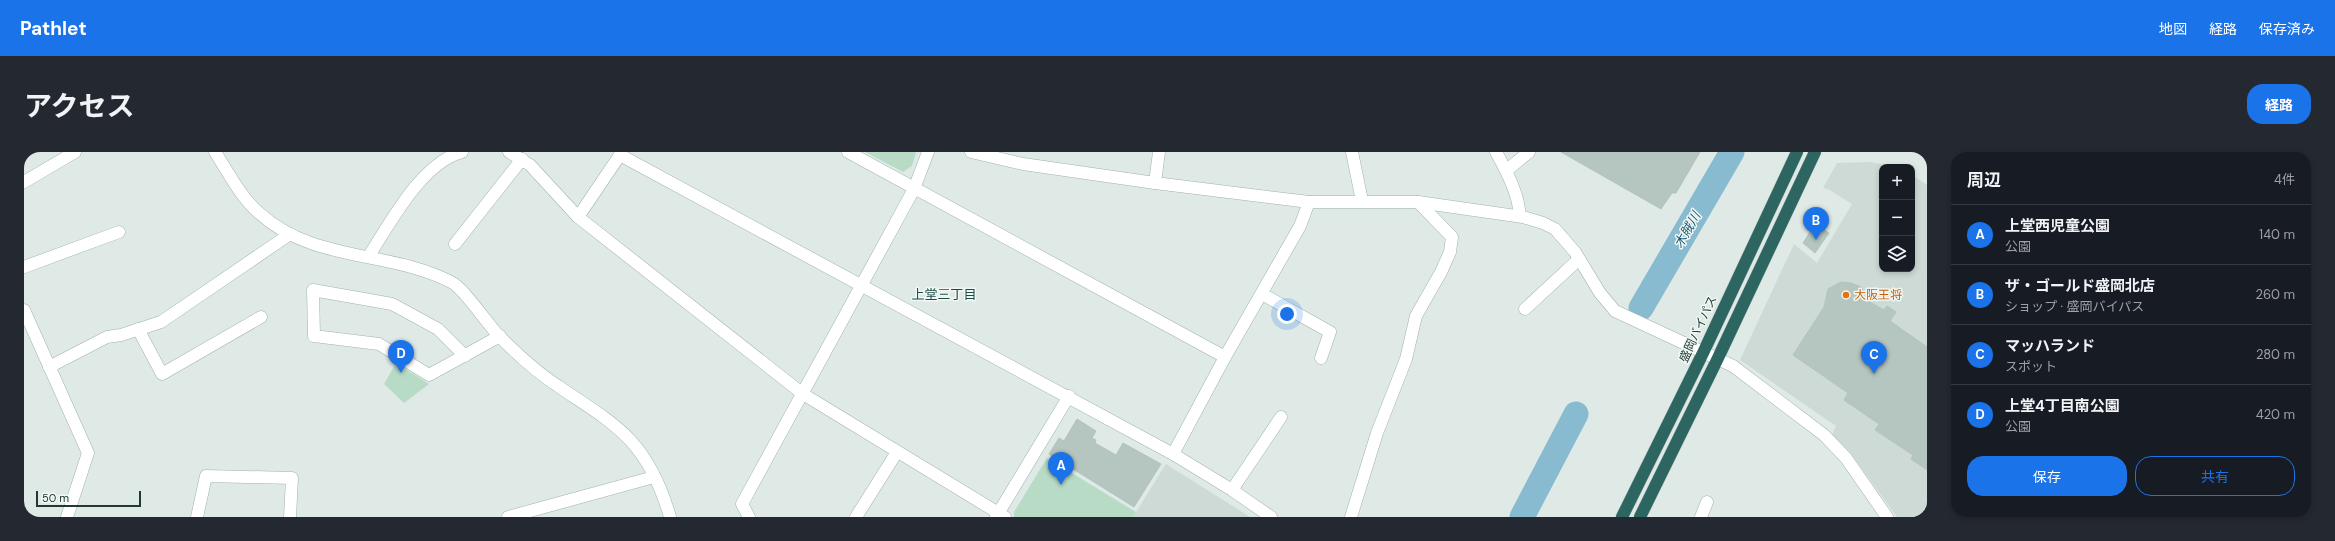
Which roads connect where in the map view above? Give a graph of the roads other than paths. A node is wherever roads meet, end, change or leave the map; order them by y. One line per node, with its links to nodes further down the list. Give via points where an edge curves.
1 (75, 152): 18 (street)
2 (215, 152): 27 (street, via 258,213)
3 (462, 152): 29 (street, via 423,178 404,201)
4 (509, 152): 16 (street)
5 (848, 152): 20 (street)
6 (928, 152): 20 (street)
7 (971, 152): 15 (street)
8 (1159, 152): 19 (street)
9 (1352, 152): 21 (street)
10 (1496, 152): 17 (street)
11 (1529, 152): 17 (street)
12 (1797, 152): 39 (highway, 盛岡バイパス)
13 (1814, 152): 43 (highway)
14 (621, 154): 25 (street); 32 (street)
15 (1024, 158): 19 (street)
16 (522, 159): 25 (street); 28 (street)
17 (1507, 170): 24 (street, via 1520,209)
18 (24, 182)
19 (1155, 183): 22 (street)
20 (914, 189): 32 (street); 41 (street)
21 (1362, 201): 22 (street); 23 (street)
22 (1309, 202): 33 (street, via 1300,226)
23 (1418, 202): 24 (street); 62 (street, via 1452,237 1450,252 1416,316 1406,359 1377,433)
24 (1519, 216): 30 (street, via 1555,229)
25 (578, 217): 45 (street)
26 (119, 232): 31 (street)
27 (290, 234): 29 (street, via 319,248); 37 (street, via 161,322)
28 (455, 244)
29 (368, 257): 38 (street, via 428,272 453,282)
30 (1579, 259): 34 (street); 39 (street, via 1600,293 1615,311)
31 (24, 267)
32 (862, 285): 45 (street); 46 (street)
33 (1262, 294): 41 (street); 42 (street, via 1330,332)
34 (1525, 309)
35 (24, 310): 44 (street)
36 (261, 316): 37 (street, via 162,374)
37 (138, 329): 44 (street, via 107,337)
38 (500, 336): 40 (street); 50 (street, via 557,386 586,403 629,439)
39 (1703, 353): 43 (street); 63 (highway, 盛岡バイパス)
40 (465, 356): 40 (street, via 429,375 379,344 314,336 314,290 392,304 438,329)
41 (1225, 357): 49 (street)
42 (1321, 358)
43 (1718, 358): 64 (highway); 66 (street, via 1733,366 1824,435 1846,458)
44 (49, 367): 54 (street, via 88,453)
45 (803, 394): 48 (street); 59 (street, via 742,504)
46 (1069, 396): 49 (street); 53 (street)
47 (1281, 417): 51 (street)
48 (897, 452): 53 (street); 60 (street)
49 (1173, 454): 51 (street)
50 (654, 477): 57 (street); 58 (street, via 666,501)
51 (1232, 490): 61 (street)
52 (1707, 502): 65 (street)
53 (1000, 516)
54 (67, 517)
55 (197, 517): 56 (street, via 206,476 292,478)
56 (290, 517)
57 (508, 517)
58 (670, 517)
59 (749, 517)
60 (856, 517)
61 (1271, 517)
62 (1351, 517)
63 (1622, 517)
64 (1640, 517)
65 (1701, 517)
66 (1887, 517)

